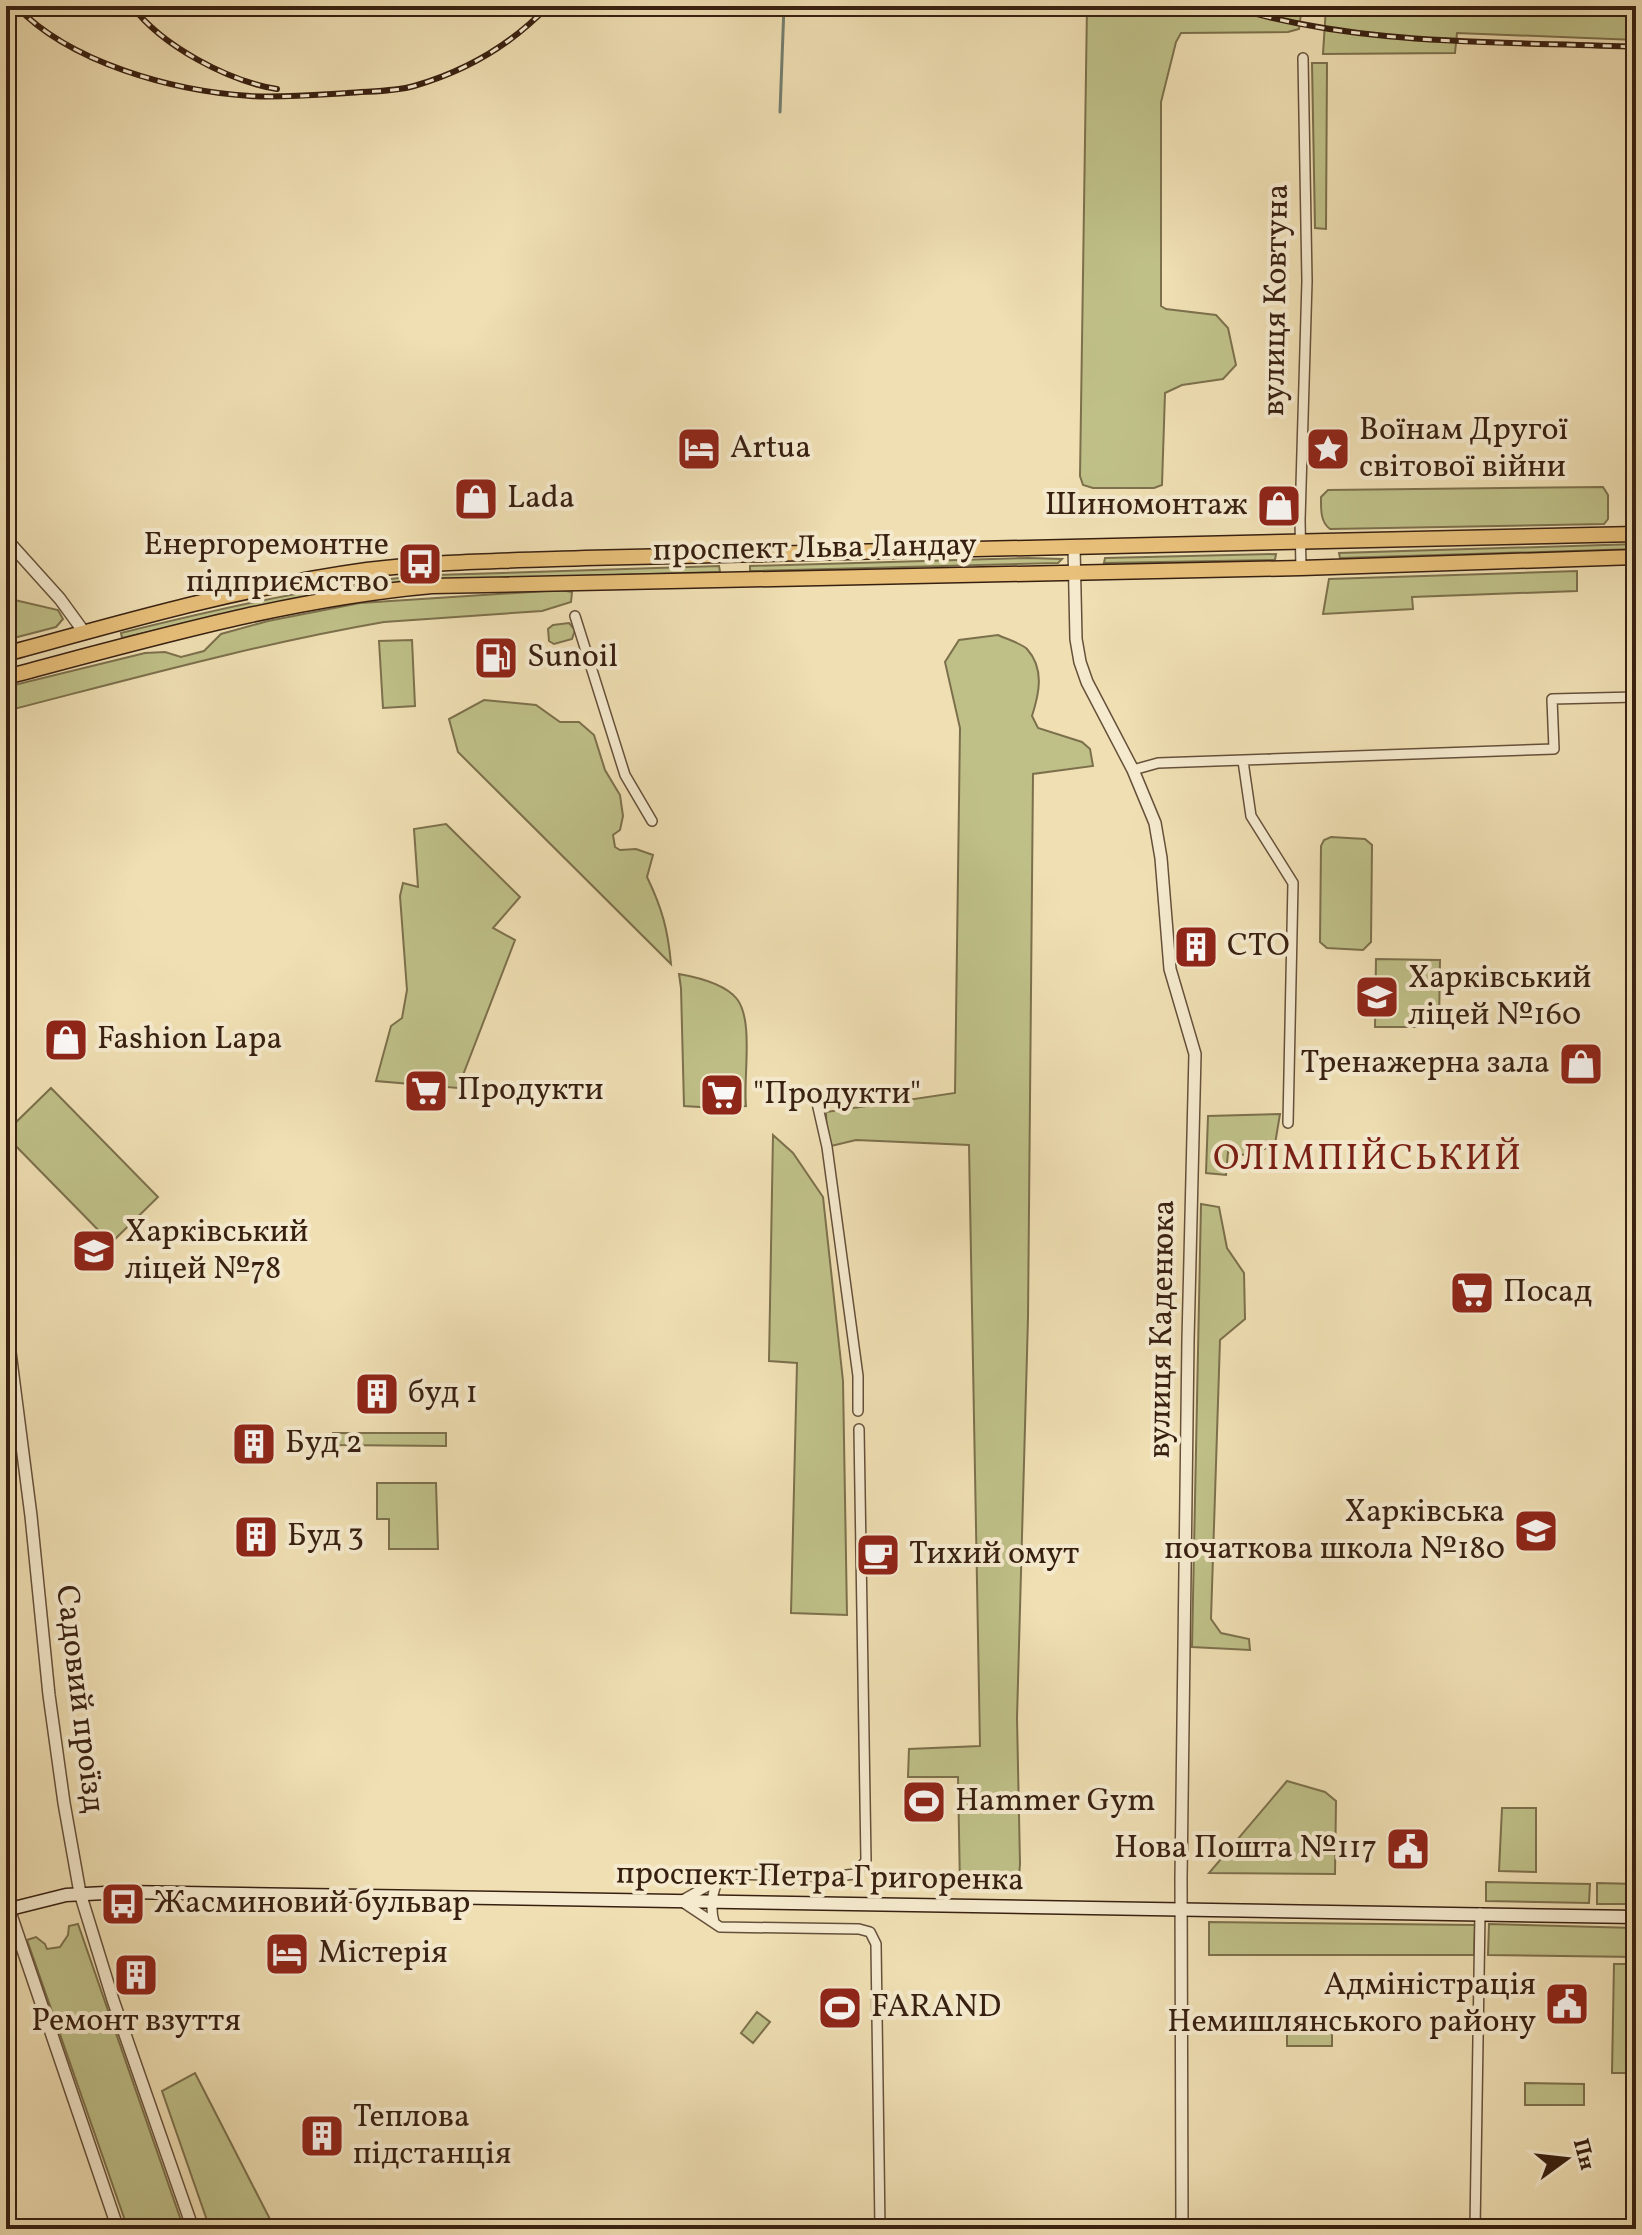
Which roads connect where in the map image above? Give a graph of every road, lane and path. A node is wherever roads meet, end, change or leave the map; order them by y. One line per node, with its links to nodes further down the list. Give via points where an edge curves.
1 (1303, 58): 4 (street, вулиця Ковтуна, via 1307,281)
2 (1636, 534): 4 (main road, проспект Льва Ландау)
3 (6, 539): 12 (street)
4 (1300, 543): 5 (main road, проспект Льва Ландау); 8 (street, вулиця Ковтуна)
5 (1074, 547): 6 (main road, проспект Льва Ландау); 9 (street, вулиця Каденюка)
6 (735, 555): 10 (main road); 12 (main road, проспект Льва Ландау, via 366,570 241,593)
7 (1636, 557): 8 (main road, проспект Льва Ландау)
8 (1301, 568): 9 (main road, проспект Льва Ландау)
9 (1073, 572): 10 (main road, проспект Льва Ландау); 18 (street, вулиця Каденюка, via 1080,662)
10 (736, 579): 14 (main road, проспект Льва Ландау, via 388,590 259,612)
11 (575, 616): 19 (street, via 625,775)
12 (84, 632): 13 (main road, проспект Льва Ландау); 14 (main road)
13 (6, 654)
14 (90, 655): 15 (main road, проспект Льва Ландау)
15 (6, 677)
16 (1636, 697): 17 (street, via 1552,699 1554,749)
17 (1243, 761): 18 (street, via 1158,763); 21 (street, via 1251,816 1293,883)
18 (1133, 770): 29 (street, вулиця Каденюка, via 1157,832 1170,969 1195,1060)
19 (652, 821)
20 (817, 1103): 23 (street, via 858,1376)
21 (1288, 1123)
22 (6, 1321): 26 (street, Садовий проїзд, via 49,1695)
23 (858, 1411)
24 (859, 1429): 25 (street, via 866,1861 855,1874 737,1874)
25 (720, 1879): 27 (street); 28 (street)
26 (80, 1893): 27 (main road, проспект Петра Григоренка); 30 (main road, проспект Петра Григоренка); 35 (street)
27 (681, 1901): 28 (main road, проспект Петра Григоренка); 33 (street)
28 (713, 1901): 29 (main road, проспект Петра Григоренка); 33 (street, via 711,1914)
29 (1180, 1909): 31 (main road, проспект Петра Григоренка); 37 (street, вулиця Каденюка)
30 (8, 1910): 34 (street)
31 (1480, 1913): 32 (main road, проспект Петра Григоренка); 38 (street)
32 (1636, 1917)
33 (720, 1927): 36 (street, via 870,1932 876,1944)
34 (118, 2229)
35 (193, 2229)
36 (880, 2229)
37 (1182, 2229)
38 (1475, 2229)

